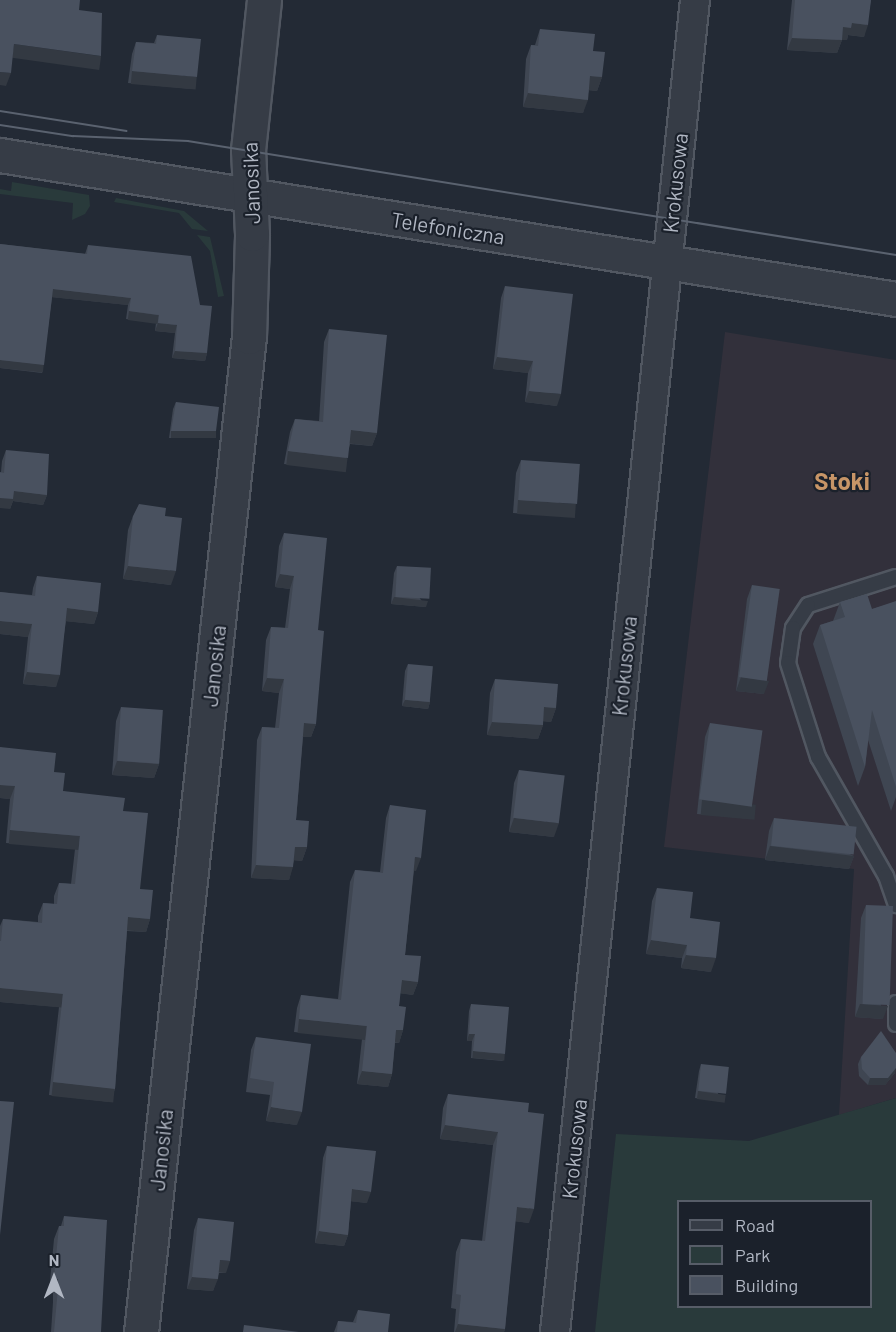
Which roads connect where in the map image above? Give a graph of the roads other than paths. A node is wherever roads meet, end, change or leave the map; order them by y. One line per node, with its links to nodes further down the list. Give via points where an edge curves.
1 (264, 0): 4 (street, Janosika, via 248,150)
2 (695, 0): 5 (street, Krokusowa)
3 (0, 155): 4 (street, Telefoniczna)
4 (250, 195): 5 (street, Telefoniczna); 11 (street, Janosika, via 252,285 245,380)
5 (666, 262): 6 (street, Telefoniczna); 12 (street, Krokusowa)
6 (896, 299)
7 (896, 577): 8 (lane, via 808,605 793,628 788,663 818,757 886,876)
8 (896, 905)
9 (896, 1003): 10 (lane)
10 (896, 1024)
11 (141, 1332)
12 (555, 1332)

